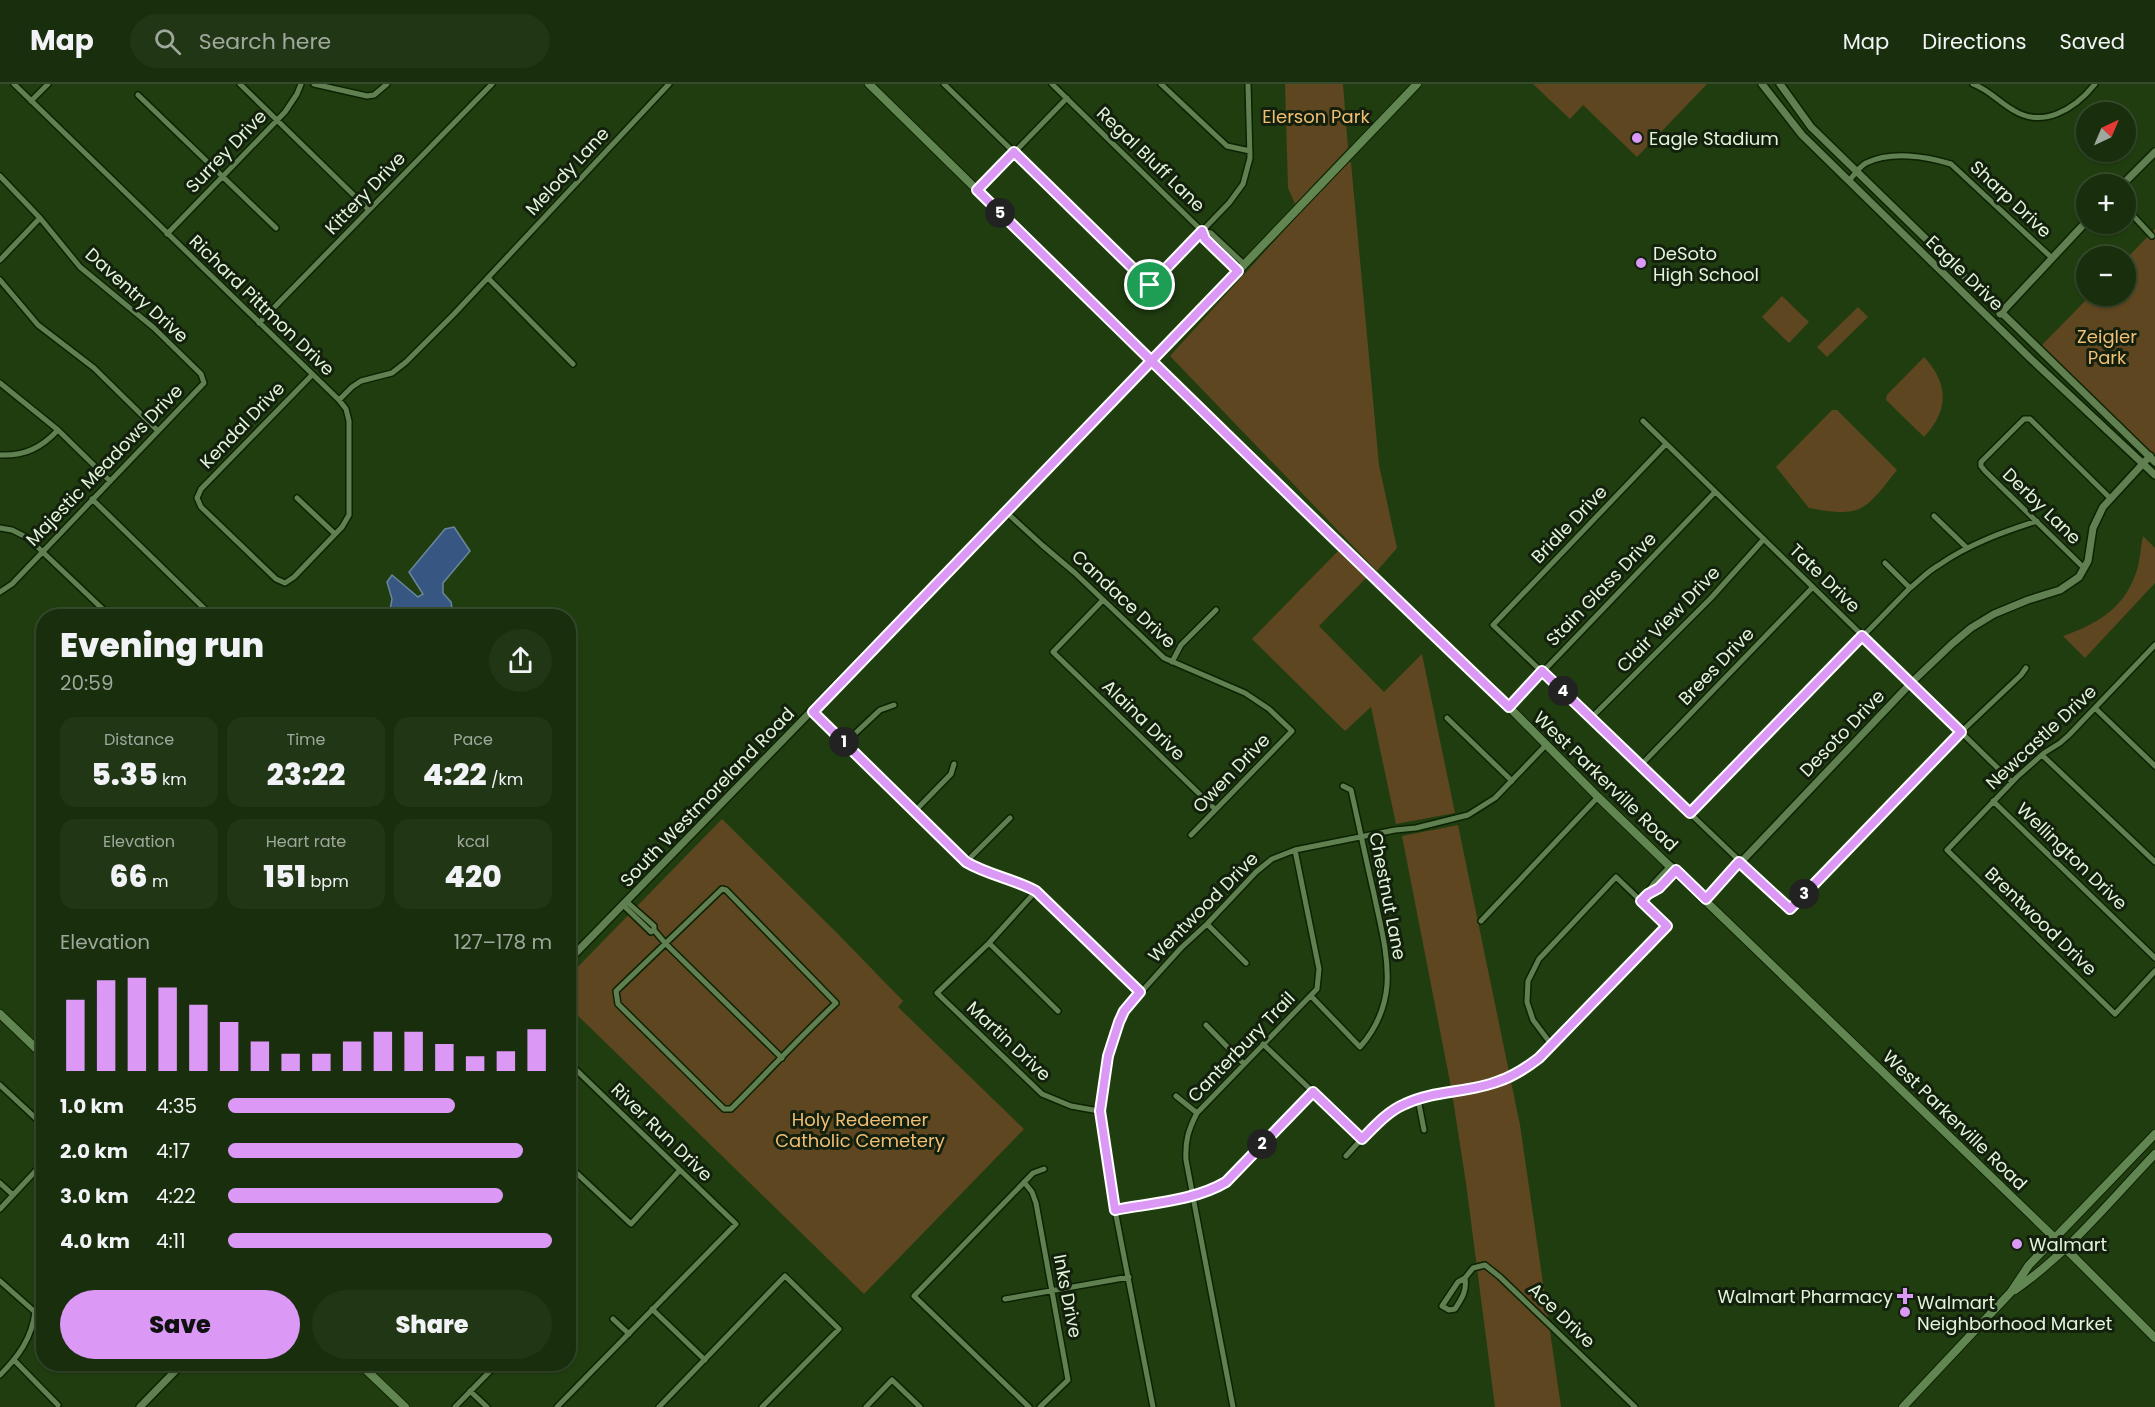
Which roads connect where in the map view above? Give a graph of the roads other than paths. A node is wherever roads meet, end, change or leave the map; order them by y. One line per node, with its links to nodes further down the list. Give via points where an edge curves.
1 (14, 84): 21 (street, Richard Pittmon Drive)
2 (48, 84): 21 (street)
3 (240, 84): 22 (street)
4 (301, 84): 22 (street, Surrey Drive, via 291,104)
5 (314, 84): 6 (street, via 366,96 374,95)
6 (387, 84)
7 (492, 84): 32 (street, Kittery Drive)
8 (669, 84): 45 (street, Melody Lane)
9 (869, 84): 31 (main road, West Parkerville Road)
10 (944, 84): 23 (street)
11 (1052, 84): 20 (street, Regal Bluff Lane)
12 (1161, 84): 24 (street, via 1227,146)
13 (1248, 84): 24 (street)
14 (1417, 84): 44 (main road, South Westmoreland Road)
15 (1762, 84): 30 (street, Eagle Drive, via 1802,135)
16 (1780, 84): 26 (street, Eagle Drive, via 1811,127)
17 (1973, 84): 18 (street, via 2013,110 2034,118 2064,111)
18 (2095, 84)
19 (138, 95): 29 (street)
20 (1067, 98): 23 (street); 36 (street, Regal Bluff Lane)
21 (31, 101): 38 (street, Richard Pittmon Drive)
22 (277, 119): 29 (street, Surrey Drive); 32 (street)
23 (1014, 152): 31 (street); 36 (street, via 1150,285)
24 (1250, 152): 36 (street, via 1243,184)
25 (2155, 152): 27 (street)
26 (1856, 172): 30 (street, Sharp Drive); 40 (street, Eagle Drive); 42 (street, Sharp Drive, via 1864,164 1898,156 1951,164)
27 (2133, 174)
28 (0, 176): 33 (street, Daventry Drive)
29 (222, 176): 35 (street); 38 (street, Surrey Drive)
30 (1849, 181): 41 (street, Eagle Drive)
31 (977, 190): 51 (main road, West Parkerville Road)
32 (369, 210): 49 (street, Kittery Drive)
33 (40, 218): 43 (street); 56 (street, Daventry Drive, via 80,267 154,328 201,374)
34 (2136, 219): 39 (street)
35 (276, 228)
36 (1202, 231): 44 (street, Regal Bluff Lane, via 1211,233)
37 (2076, 233): 42 (street)
38 (167, 234): 49 (street, Richard Pittmon Drive)
39 (2152, 236)
40 (1932, 246): 41 (street); 47 (street, Eagle Drive)
41 (1924, 254): 48 (street, Eagle Drive)
42 (2052, 258): 47 (street)
43 (0, 260)
44 (1241, 268): 51 (main road, South Westmoreland Road)
45 (488, 278): 53 (street); 57 (street, Melody Lane, via 398,369 361,381)
46 (0, 280): 61 (street, via 38,325 94,368)
47 (2001, 313): 48 (street); 50 (street, Eagle Drive)
48 (1993, 321): 52 (street, Eagle Drive)
49 (259, 323): 54 (street, Richard Pittmon Drive)
50 (2043, 353): 52 (street); 62 (street, Eagle Drive)
51 (1152, 361): 73 (street, South Westmoreland Road); 98 (main road, West Parkerville Road)
52 (2035, 362): 58 (street, Eagle Drive)
53 (573, 364)
54 (312, 375): 57 (street, Richard Pittmon Drive); 83 (street, Kendal Drive, via 201,489 197,498 201,507 276,579)
55 (0, 383): 60 (street)
56 (204, 383): 61 (street, Majestic Meadows Drive)
57 (339, 400): 77 (street, Richard Pittmon Drive, via 349,421 349,515)
58 (2089, 412): 62 (street, via 2128,444); 66 (street, Eagle Drive)
59 (1643, 421): 63 (street, Tate Drive)
60 (58, 430): 64 (street, via 26,454); 68 (street)
61 (158, 431): 68 (street, Majestic Meadows Drive)
62 (2133, 440): 65 (street, Eagle Drive)
63 (1666, 444): 69 (street, Tate Drive); 95 (street, Bridle Drive, via 1493,625)
64 (0, 455)
65 (2152, 459): 66 (street)
66 (2143, 464): 67 (street, Eagle Drive); 71 (street)
67 (2155, 475)
68 (110, 481): 72 (street, Majestic Meadows Drive)
69 (1715, 492): 78 (street, Tate Drive); 95 (street, Stain Glass Drive)
70 (297, 498): 77 (street)
71 (2110, 498): 75 (street, Derby Lane, via 2035,423 2024,419 1986,456 1981,466); 82 (street, via 2093,528)
72 (92, 499): 80 (street, Majestic Meadows Drive); 89 (street)
73 (1006, 512): 87 (street, Candace Drive); 100 (street, South Westmoreland Road)
74 (1934, 516): 79 (street)
75 (2037, 521): 79 (street); 82 (street, Derby Lane)
76 (0, 528): 80 (street, via 20,534)
77 (335, 534): 83 (street, Richard Pittmon Drive)
78 (1764, 539): 84 (street, Tate Drive); 102 (street, Clair View Drive)
79 (1967, 548): 85 (street, via 1937,565)
80 (43, 551): 86 (street, Majestic Meadows Drive); 88 (street)
81 (1886, 563): 85 (street)
82 (2084, 568): 96 (street, Desoto Drive, via 2079,577 2060,590 2005,608 1971,628)
83 (285, 583)
84 (1813, 587): 91 (street, Tate Drive); 111 (street, Brees Drive)
85 (1910, 588): 91 (street)
86 (0, 592)
87 (1103, 600): 93 (street, Candace Drive, via 1155,651); 118 (street, Alaina Drive, via 1053,652)
88 (103, 609)
89 (205, 609)
90 (1216, 610): 93 (street, via 1181,645)
91 (1862, 636): 96 (street, Tate Drive); 120 (street)
92 (2155, 645): 99 (street, Newcastle Drive)
93 (1172, 662): 103 (street, Candace Drive, via 1245,693)
94 (2026, 668): 104 (street)
95 (1542, 671): 98 (street, Stain Glass Drive); 102 (street)
96 (1911, 683): 104 (street, Tate Drive); 127 (street, Desoto Drive)
97 (894, 705): 105 (street, via 880,710)
98 (1509, 707): 106 (main road, West Parkerville Road)
99 (2095, 708): 107 (street, Newcastle Drive); 109 (street)
100 (813, 712): 105 (street); 133 (street, South Westmoreland Road)
101 (1447, 718): 113 (street)
102 (1591, 718): 111 (street)
103 (1292, 731): 118 (street, Owen Drive)
104 (1961, 732): 114 (street, Tate Drive); 127 (street, via 1790,909)
105 (846, 744): 119 (street)
106 (1546, 745): 113 (street, Wentwood Drive); 116 (main road, West Parkerville Road)
107 (2042, 755): 114 (street, Newcastle Drive); 128 (street)
108 (2155, 755): 109 (street)
109 (2150, 761): 112 (street)
110 (954, 764): 119 (street, via 951,774)
111 (1641, 765): 120 (street)
112 (2155, 766)
113 (1512, 781): 123 (street, Wentwood Drive, via 1495,798 1468,815)
114 (2012, 782): 117 (street, Newcastle Drive)
115 (1343, 786): 123 (street, Chestnut Lane, via 1351,790)
116 (1598, 797): 129 (main road, West Parkerville Road); 134 (street)
117 (1994, 801): 125 (street, Newcastle Drive); 139 (street, Wellington Drive)
118 (1215, 809): 122 (street, Owen Drive)
119 (914, 812): 126 (street)
120 (1690, 813): 127 (street)
121 (1010, 818): 126 (street)
122 (1191, 835)
123 (1361, 837): 124 (street, Wentwood Drive); 143 (street, Chestnut Lane, via 1387,965 1387,987 1378,1022 1360,1047)
124 (1295, 850): 135 (street, Wentwood Drive, via 1256,872); 143 (street, Canterbury Trail, via 1319,969 1317,989)
125 (1947, 850): 141 (street, Brentwood Drive, via 2115,1014)
126 (966, 862): 130 (street)
127 (1739, 862): 131 (street, Desoto Drive)
128 (2155, 862)
129 (1673, 868): 131 (main road, West Parkerville Road); 132 (street, via 1659,888)
130 (1036, 891): 136 (street); 142 (street)
131 (1706, 899): 175 (main road, West Parkerville Road)
132 (1641, 901): 148 (street, via 1667,926); 148 (street, via 1616,877 1539,959 1528,981 1527,1002 1533,1020)
133 (625, 903): 137 (street, via 654,926); 138 (street, South Westmoreland Road)
134 (1481, 921)
135 (1207, 924): 140 (street); 142 (street, Wentwood Drive)
136 (988, 943): 144 (street); 157 (street, Martin Drive, via 937,993 1042,1094 1071,1106)
137 (665, 944): 150 (street); 150 (street, via 616,991 618,1004 657,1045 724,1109 731,1108); 150 (street, via 722,889 726,890 836,1003)
138 (576, 953)
139 (2155, 958)
140 (1246, 963)
141 (2155, 971)
142 (1140, 992): 157 (street, Wentwood Drive, via 1119,1022 1108,1056)
143 (1311, 996): 147 (street, Canterbury Trail)
144 (1058, 1011)
145 (0, 1014): 149 (main road)
146 (1206, 1025): 151 (street)
147 (1263, 1044): 151 (street, Canterbury Trail); 154 (street)
148 (1551, 1044): 156 (street, via 1520,1072 1498,1082)
149 (36, 1048)
150 (782, 1058)
151 (1244, 1064): 158 (street, Canterbury Trail)
152 (576, 1070): 166 (street, River Run Drive)
153 (0, 1085): 159 (street)
154 (1313, 1092): 162 (street); 172 (street, via 1226,1182)
155 (1176, 1096): 158 (street)
156 (1418, 1098): 160 (street); 162 (street, via 1385,1116)
157 (1100, 1111): 174 (street, Wentwood Drive)
158 (1197, 1113): 172 (street, Canterbury Trail, via 1185,1143)
159 (36, 1119)
160 (1424, 1130)
161 (2155, 1134): 175 (main road)
162 (1362, 1139): 164 (street)
163 (2155, 1154): 176 (main road)
164 (1346, 1156)
165 (1044, 1169): 169 (street)
166 (680, 1170): 168 (street, via 631,1224); 183 (street, River Run Drive, via 736,1224)
167 (36, 1171): 171 (street)
168 (576, 1172)
169 (1024, 1182): 180 (street, Inks Drive, via 1036,1203); 204 (street, via 914,1296)
170 (0, 1183): 171 (street)
171 (13, 1195): 173 (street)
172 (1192, 1195): 174 (street); 207 (street, Canterbury Trail)
173 (0, 1209)
174 (1115, 1210): 177 (street, Wentwood Drive)
175 (2055, 1238): 176 (main road, West Parkerville Road); 181 (main road, via 2029,1265)
176 (2066, 1248): 181 (main road); 186 (main road, West Parkerville Road)
177 (1129, 1276): 180 (street); 206 (street, Wentwood Drive)
178 (1465, 1278): 178 (street, Ace Drive, via 1442,1306 1449,1311 1455,1309 1463,1296); 208 (street, Ace Drive, via 1473,1268 1485,1265 1500,1276)
179 (0, 1281): 187 (street, via 34,1312 33,1330)
180 (1051, 1290): 182 (street); 205 (street, Inks Drive, via 1068,1380)
181 (2011, 1292): 209 (main road)
182 (1005, 1299)
183 (652, 1309): 185 (street); 188 (street)
184 (614, 1319): 185 (street)
185 (629, 1334): 199 (street)
186 (2155, 1338)
187 (14, 1360): 192 (street); 194 (street)
188 (705, 1360): 200 (street); 201 (street, via 785,1276 839,1329)
189 (175, 1371): 195 (street)
190 (367, 1371): 196 (main road)
191 (490, 1371): 193 (street)
192 (0, 1375)
193 (470, 1391): 197 (street); 198 (street)
194 (58, 1405)
195 (141, 1407)
196 (405, 1407)
197 (455, 1407)
198 (486, 1407)
199 (557, 1407)
200 (659, 1407)
201 (762, 1407)
202 (866, 1407): 203 (street, via 892,1380)
203 (920, 1407)
204 (1029, 1407)
205 (1040, 1407)
206 (1153, 1407)
207 (1233, 1407)
208 (1635, 1407)
209 (1904, 1407)

